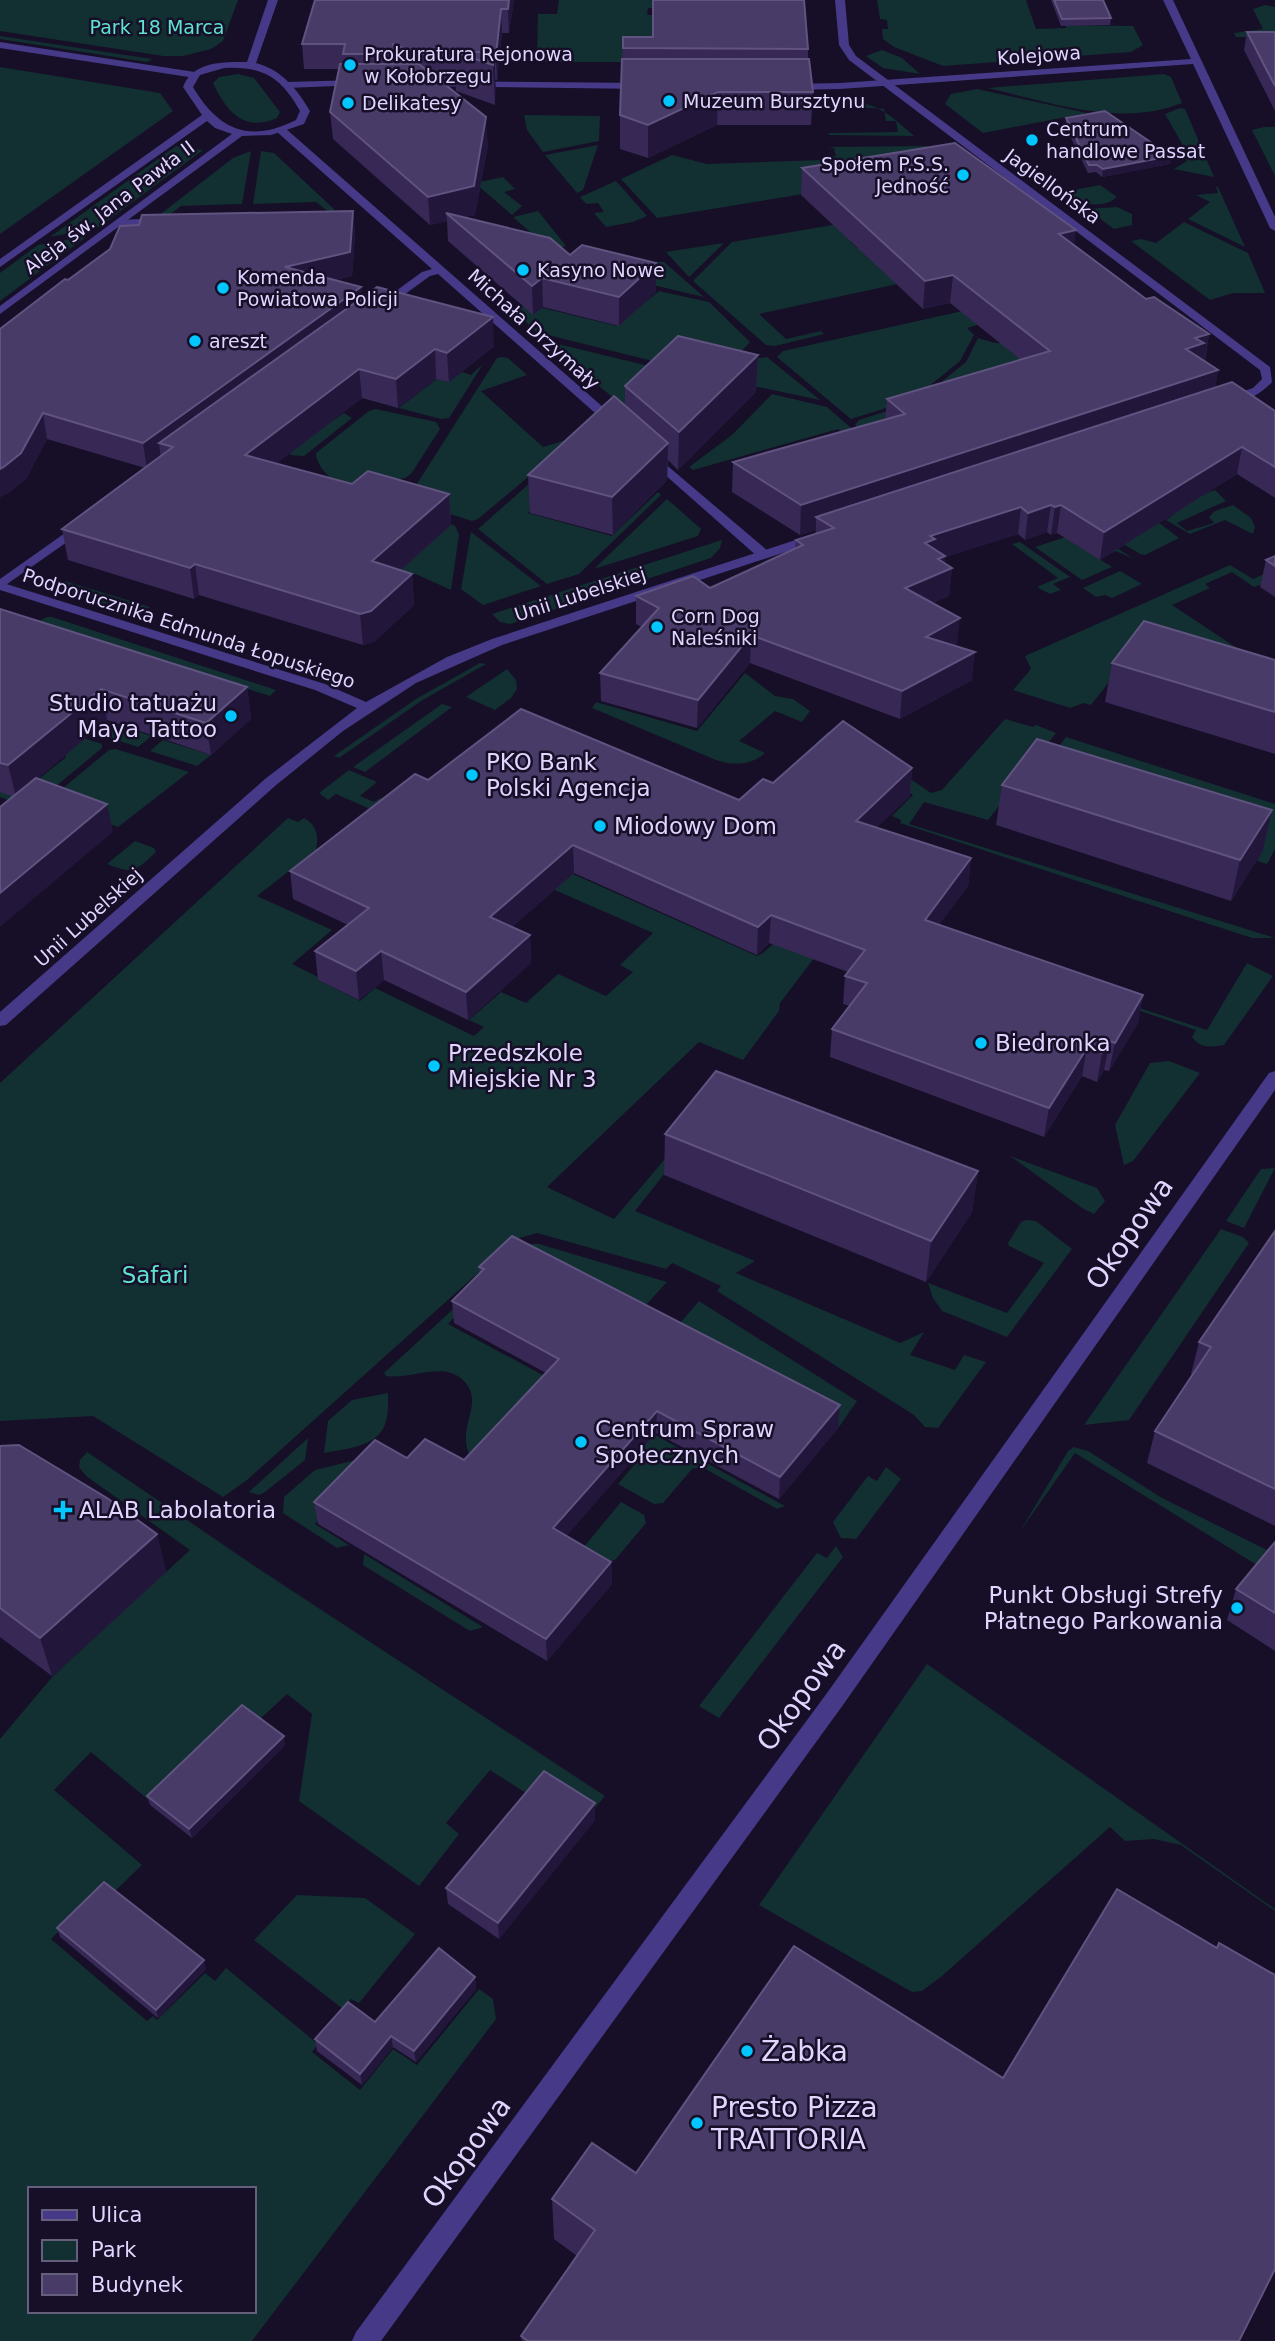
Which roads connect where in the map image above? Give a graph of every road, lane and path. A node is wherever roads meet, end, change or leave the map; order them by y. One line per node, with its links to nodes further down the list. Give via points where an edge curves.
1 (273, 0): 6 (street)
2 (840, 0): 10 (street, Jagiellońska, via 847,52)
3 (1168, 0): 5 (street)
4 (0, 46): 7 (street)
5 (1197, 61): 10 (street, Kolejowa); 19 (street)
6 (251, 65): 7 (street, via 223,66); 11 (street, via 275,73)
7 (195, 75): 14 (street, via 188,87)
8 (374, 83): 11 (street)
9 (412, 83): 12 (street)
10 (884, 83): 13 (street, Kolejowa); 24 (street, Jagiellońska, via 1253,358)
11 (286, 85): 15 (street, via 305,111 300,122)
12 (651, 86)
13 (778, 87)
14 (209, 115): 16 (street, via 219,126); 20 (street, Aleja św. Jana Pawła II)
15 (281, 130): 16 (street); 21 (street, Michała Drzymały, via 368,213)
16 (240, 133): 18 (street, Aleja św. Jana Pawła II)
17 (176, 220): 18 (street)
18 (118, 223): 22 (street, Aleja św. Jana Pawła II)
19 (1275, 228)
20 (0, 264)
21 (440, 270): 23 (street, via 426,274); 26 (street, Michała Drzymały)
22 (0, 311)
23 (372, 313)
24 (1273, 380): 25 (street, via 1257,391)
25 (1211, 407)
26 (628, 436)
27 (638, 445): 30 (street)
28 (90, 519): 31 (street)
29 (834, 532): 30 (street, Unii Lubelskiej)
30 (763, 554): 32 (street, Unii Lubelskiej, via 457,656)
31 (0, 585): 32 (street, Podporucznika Edmunda Łopuskiego, via 310,684)
32 (366, 707): 33 (street, Unii Lubelskiej, via 301,754)
33 (0, 1021)
34 (1275, 1077): 35 (street, Okopowa, via 828,1709)
35 (365, 2341)

